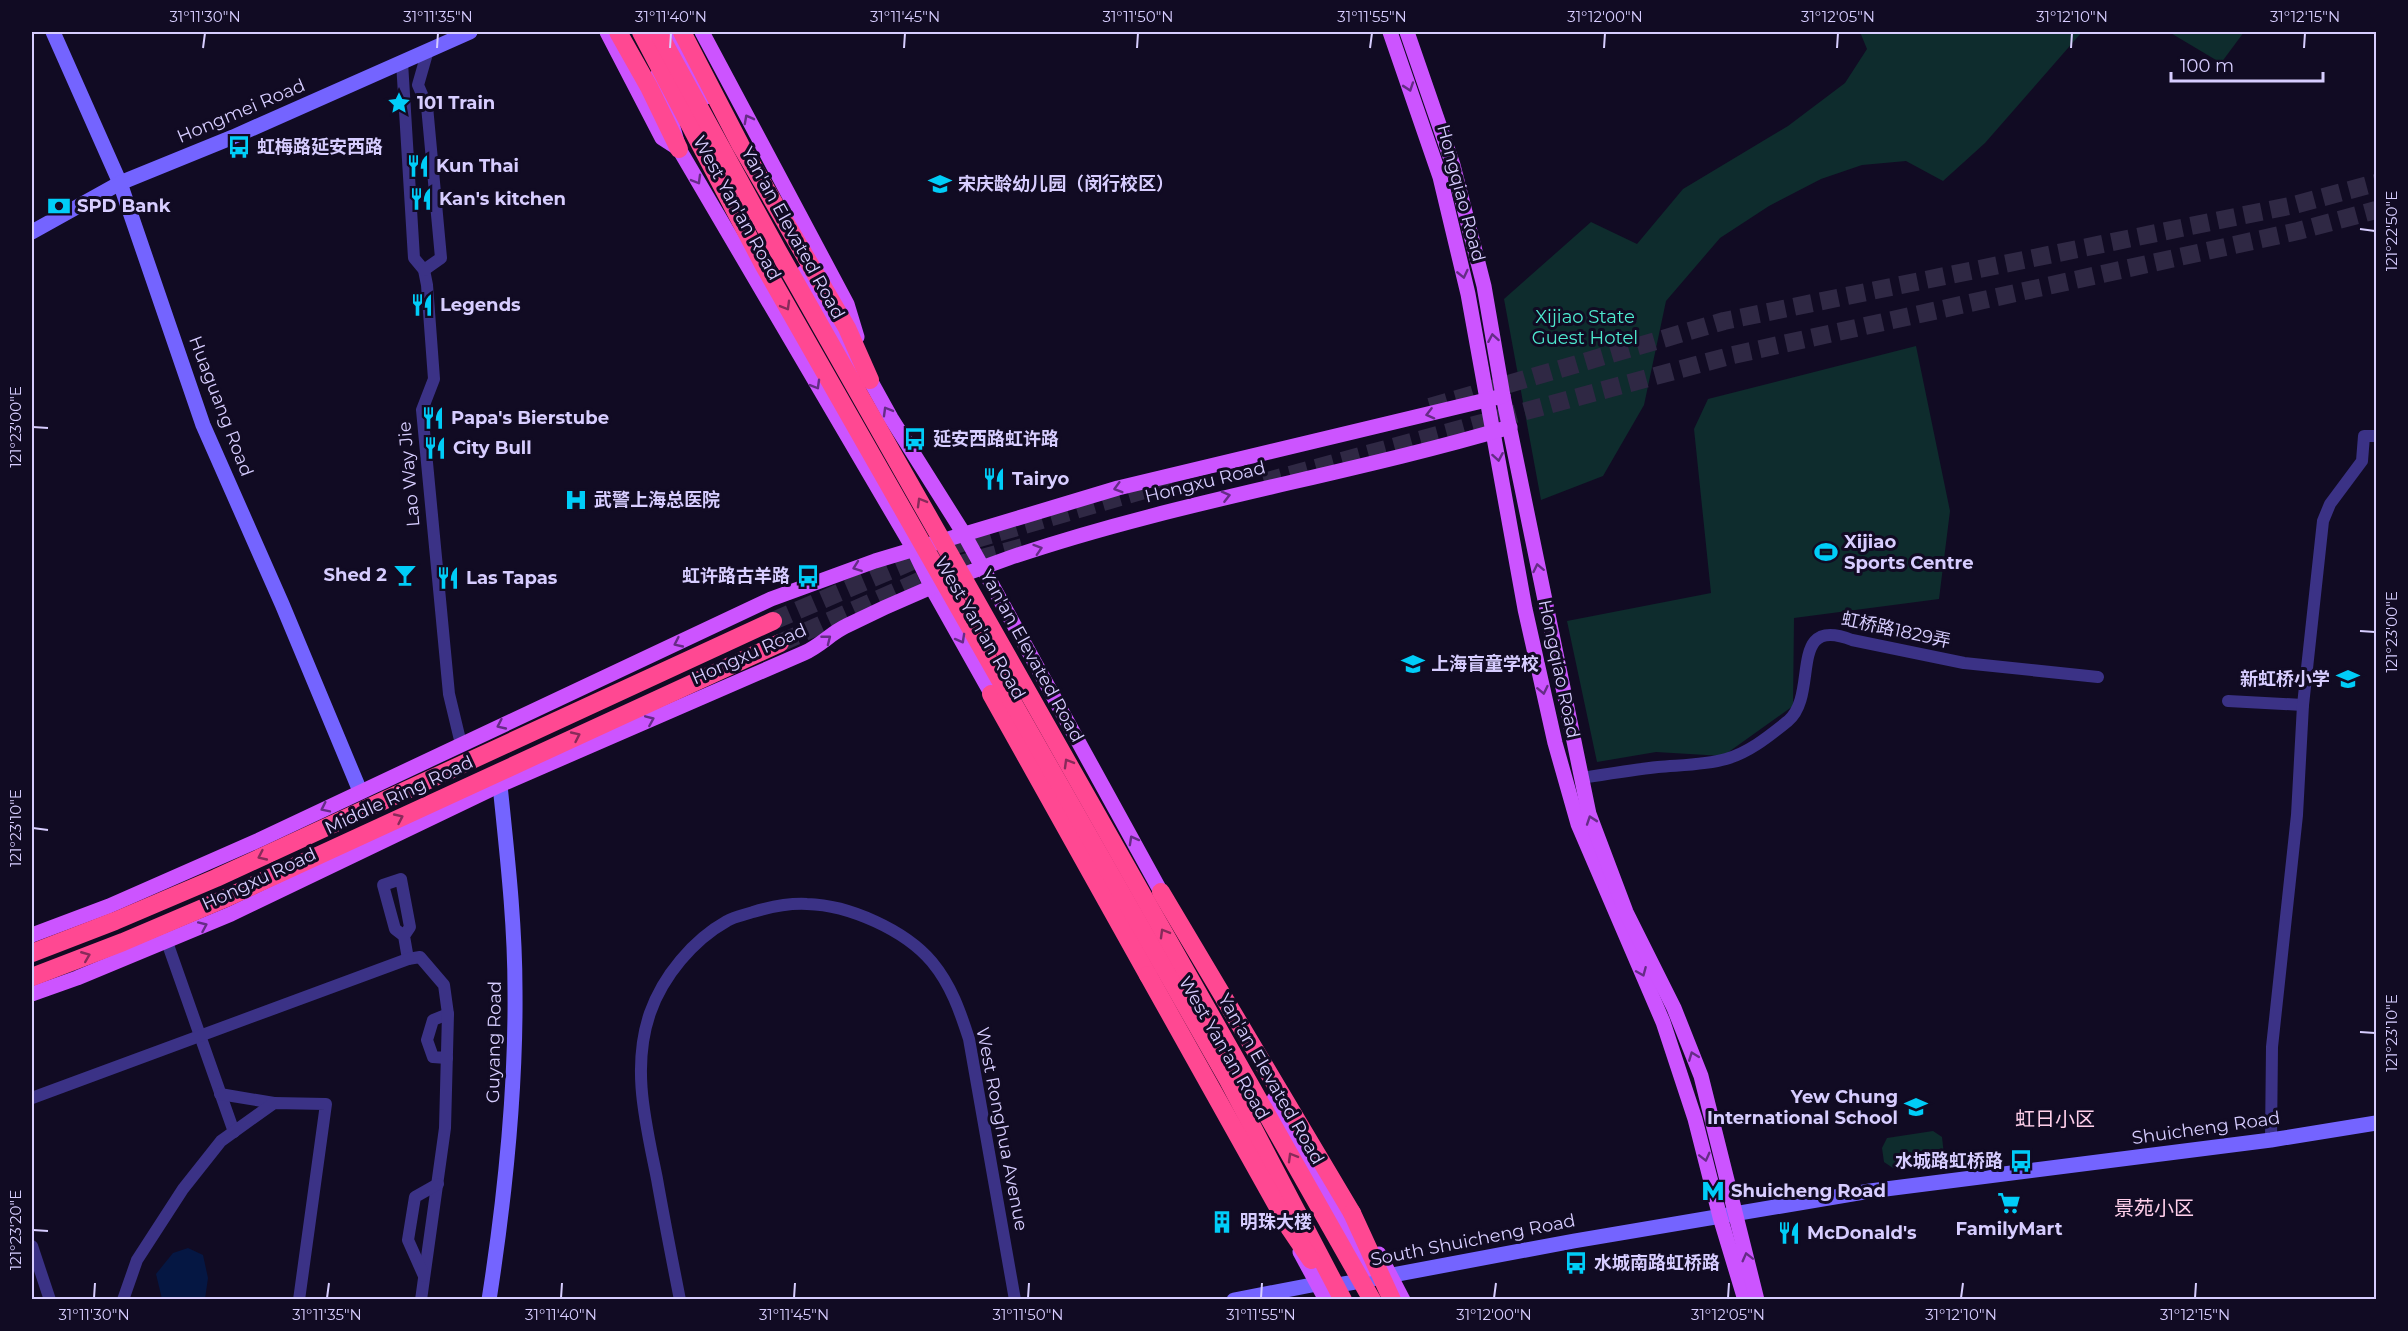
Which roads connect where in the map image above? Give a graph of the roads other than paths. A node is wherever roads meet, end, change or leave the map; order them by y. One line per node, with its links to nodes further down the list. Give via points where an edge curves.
1 (53, 32): 16 (street, Huaguang Road)
2 (470, 32): 13 (street, Hongmei Road)
3 (607, 32): 15 (main road, via 662,138)
4 (618, 32): 15 (highway)
5 (632, 32): 15 (main road, West Yan'an Road, via 661,84)
6 (641, 32): 68 (highway, Yan'an Elevated Road, one-way to 68, bridge, via 762,264 1228,1080)
7 (658, 32): 78 (highway, Yan'an Elevated Road, one-way to 7, bridge)
8 (669, 32): 19 (main road, West Yan'an Road, via 850,353)
9 (682, 32): 19 (highway, via 741,146 847,328)
10 (702, 32): 19 (main road, one-way to 10, via 847,304)
11 (1390, 32): 21 (main road, Hongqiao Road, one-way to 21, via 1440,177 1468,294)
12 (1407, 32): 20 (main road, Hongqiao Road, one-way to 12, via 1484,286 1453,165)
13 (428, 51): 14 (street, Hongmei Road); 18 (street, via 418,85 427,106 441,258)
14 (402, 62): 16 (street, Hongmei Road); 18 (street, Lao Way Jie, via 414,258)
15 (679, 149): 26 (main road, West Yan'an Road, one-way to 26)
16 (120, 183): 17 (street, Hongmei Road); 38 (street, Huaguang Road, via 203,425)
17 (32, 232)
18 (424, 270): 35 (street, Lao Way Jie, via 434,379 422,410 449,694)
19 (870, 380): 25 (main road, West Yan'an Road, one-way to 19)
20 (1503, 396): 21 (main road, Hongxu Road); 22 (main road, Hongqiao Road)
21 (1487, 400): 23 (main road, Hongqiao Road); 25 (main road, Hongxu Road, one-way to 25, via 1128,485)
22 (1510, 427): 23 (main road, Hongxu Road); 36 (main road, Hongqiao Road, one-way to 22)
23 (1493, 432): 27 (main road, Hongxu Road, one-way to 23, via 1197,504); 60 (main road, Hongqiao Road, one-way to 60, via 1525,609 1560,763 1578,824 1663,1022 1695,1119)
24 (2376, 436): 34 (street, via 2364,436 2362,461 2330,504 2323,521)
25 (964, 534): 26 (main road, Hongxu Road); 27 (main road, West Yan'an Road)
26 (913, 548): 28 (main road, West Yan'an Road); 35 (main road, Hongxu Road, one-way to 35, via 771,599)
27 (983, 568): 28 (main road, Hongxu Road); 39 (main road, West Yan'an Road, one-way to 27)
28 (932, 588): 32 (main road, West Yan'an Road, one-way to 32); 37 (main road, Hongxu Road, one-way to 28, via 804,653 843,627)
29 (773, 621): 43 (highway, Middle Ring Road, one-way to 43, via 216,878)
30 (780, 643): 45 (highway, Middle Ring Road, one-way to 30, via 224,899)
31 (2098, 677): 36 (street, 虹桥路1829弄, via 1964,663 1825,634 1817,637 1809,652 1796,714 1765,741 1727,759)
32 (991, 694): 67 (main road, via 1018,757 1127,955 1222,1111); 68 (main road, West Yan'an Road, via 1032,750 1314,1240); 68 (highway, bridge, via 1290,1229)
33 (2228, 701): 34 (street)
34 (2303, 705): 57 (street, via 2297,815 2272,1047)
35 (461, 744): 38 (main road, Hongxu Road)
36 (1581, 778): 59 (main road, Hongqiao Road, one-way to 36, via 1701,1076 1674,1008 1626,912 1588,814)
37 (500, 785): 42 (main road, Hongxu Road, one-way to 37, via 282,892); 73 (street, Guyang Road, via 513,932 514,1049 508,1159)
38 (360, 791): 40 (main road, Hongxu Road, one-way to 40, via 160,884)
39 (1161, 892): 64 (main road, via 1215,965); 66 (main road, West Yan'an Road, via 1200,973); 80 (highway, bridge, via 1352,1213)
40 (32, 935)
41 (404, 936): 44 (street)
42 (167, 942): 46 (main road, Hongxu Road); 48 (street)
43 (32, 953)
44 (408, 959): 47 (street, via 420,957 444,985); 48 (street)
45 (32, 977)
46 (32, 994)
47 (448, 1014): 49 (street); 50 (street, via 433,1020)
48 (198, 1036): 52 (street); 53 (street)
49 (447, 1039): 50 (street); 51 (street)
50 (427, 1040): 51 (street, via 433,1057)
51 (447, 1058): 58 (street)
52 (220, 1094): 54 (street); 56 (street)
53 (32, 1098)
54 (274, 1103): 56 (street); 71 (street, via 326,1104)
55 (2376, 1123): 57 (street, Shuicheng Road)
56 (234, 1132): 70 (street, via 221,1141 183,1189 137,1260)
57 (2271, 1140): 59 (street, Shuicheng Road, via 1870,1191)
58 (438, 1184): 61 (street, via 415,1197); 62 (street)
59 (1736, 1214): 60 (street, Shuicheng Road); 83 (main road, Hongqiao Road, one-way to 59)
60 (1720, 1217): 64 (street, South Shuicheng Road); 82 (main road, Hongqiao Road)
61 (411, 1225): 62 (street); 65 (street, via 408,1240)
62 (432, 1227): 65 (street)
63 (32, 1246): 69 (street)
64 (1391, 1276): 66 (street, South Shuicheng Road); 81 (main road)
65 (424, 1278): 72 (street)
66 (1375, 1278): 68 (street, South Shuicheng Road); 79 (main road, West Yan'an Road)
67 (1317, 1284): 68 (street, South Shuicheng Road); 76 (street, South Shuicheng Road); 77 (main road)
68 (1341, 1296)
69 (50, 1299)
70 (123, 1299)
71 (299, 1299)
72 (421, 1299)
73 (489, 1299)
74 (680, 1299): 75 (street, West Ronghua Avenue, via 642,1098 640,1055 650,1013 670,975 699,939 729,919 767,908 807,904 874,921 904,937 932,962 955,998 969,1039)
75 (1015, 1299)
76 (1234, 1299)
77 (1326, 1299)
78 (1372, 1299)
79 (1386, 1299)
80 (1392, 1299)
81 (1403, 1299)
82 (1745, 1299)
83 (1758, 1299)

